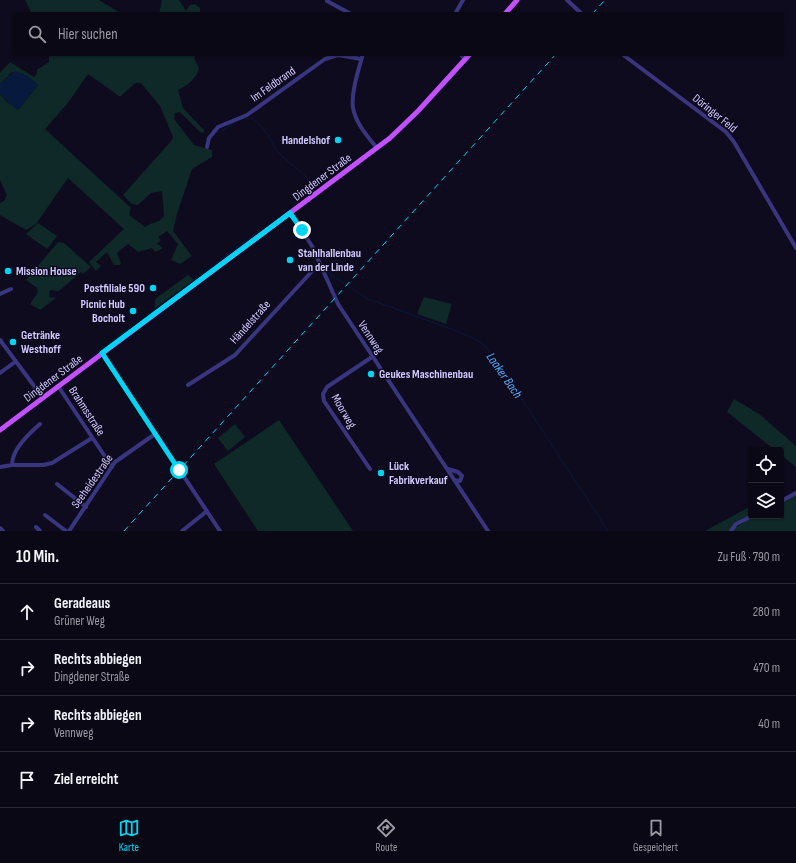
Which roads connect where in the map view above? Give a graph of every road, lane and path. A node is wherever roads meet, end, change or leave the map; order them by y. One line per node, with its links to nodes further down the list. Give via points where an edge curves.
1 (463, 0): 6 (street)
2 (517, 0): 7 (main road)
3 (567, 0): 8 (street)
4 (328, 1): 5 (street)
5 (347, 12)
6 (456, 12)
7 (507, 12)
8 (580, 12)
9 (332, 56): 17 (street, Im Feldbrand, via 325,58 247,115 218,127 209,138)
10 (348, 56): 15 (street, Im Feldbrand)
11 (363, 56): 15 (street)
12 (462, 56): 16 (street)
13 (468, 56): 16 (main road, Dingdener Straße)
14 (625, 56): 20 (street, Döringer Feld, via 726,132)
15 (362, 59): 18 (street, via 353,110 358,122)
16 (465, 59): 18 (main road, Dingdener Straße, via 418,112)
17 (207, 147)
18 (377, 148): 19 (main road, Dingdener Straße)
19 (290, 213): 21 (street, Vennweg, via 308,239); 25 (main road, Dingdener Straße)
20 (796, 248)
21 (320, 265): 26 (street, Vennweg, via 338,304); 29 (street, Händelstraße, via 310,272 235,355)
22 (11, 289): 23 (street)
23 (0, 294)
24 (0, 340): 27 (street)
25 (102, 353): 30 (main road, Dingdener Straße); 34 (street)
26 (372, 357): 37 (street, Vennweg); 40 (street, Moorweg, via 328,387 323,394 324,401)
27 (15, 362): 28 (street); 31 (street)
28 (0, 373)
29 (188, 385)
30 (58, 386): 31 (main road, Dingdener Straße); 35 (street, Brahmsstraße)
31 (42, 398): 33 (main road, Dingdener Straße)
32 (40, 424): 36 (street, via 16,452)
33 (0, 430)
34 (155, 434): 39 (street, Seeheidestraße, via 120,458); 46 (street)
35 (92, 438): 36 (street, via 52,463); 39 (street, Brahmsstraße)
36 (12, 465): 38 (street)
37 (445, 466): 41 (street, Vennweg); 41 (street, Vennweg, via 460,474 461,479)
38 (0, 467)
39 (112, 467): 45 (street, Seeheidestraße)
40 (370, 469)
41 (454, 480): 57 (street, Vennweg)
42 (57, 484): 45 (street)
43 (796, 493): 44 (street)
44 (784, 499)
45 (86, 507): 54 (street, Seeheidestraße)
46 (207, 511): 55 (street); 56 (street)
47 (45, 515): 53 (street)
48 (748, 518): 58 (street, via 736,524)
49 (36, 527): 52 (street)
50 (0, 528): 51 (street)
51 (3, 531)
52 (40, 531)
53 (66, 531)
54 (69, 531)
55 (182, 531)
56 (220, 531)
57 (488, 531)
58 (731, 531)

